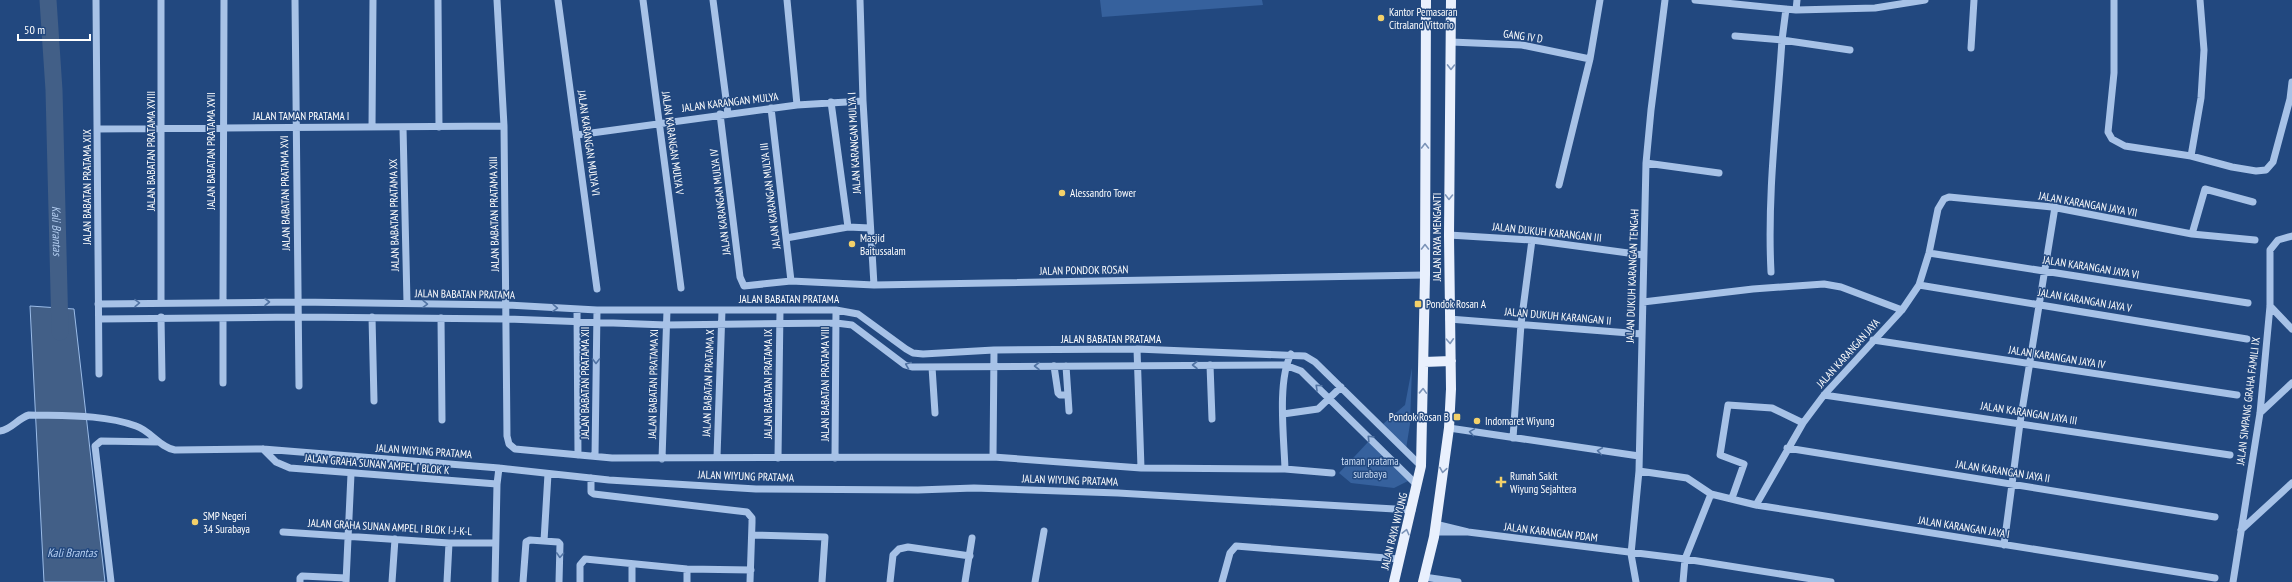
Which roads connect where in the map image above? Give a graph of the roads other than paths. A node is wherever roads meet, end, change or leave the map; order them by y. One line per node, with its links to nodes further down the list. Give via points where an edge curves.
1 (96, 0): 45 (street, JALAN BABATAN PRATAMA XIX)
2 (161, 0): 43 (street, JALAN BABATAN PRATAMA XVIII)
3 (224, 0): 44 (street, JALAN BABATAN PRATAMA XVII)
4 (295, 0): 40 (street, JALAN BABATAN PRATAMA XVI)
5 (372, 0): 41 (street)
6 (438, 0): 38 (street)
7 (498, 0): 39 (street, JALAN BABATAN PRATAMA XIII)
8 (558, 0): 46 (street, JALAN KARANGAN MULYA VI)
9 (643, 0): 37 (street, JALAN KARANGAN MULYA V)
10 (713, 0): 36 (street, JALAN KARANGAN MULYA IV)
11 (787, 0): 34 (street)
12 (860, 0): 33 (street, JALAN KARANGAN MULYA I)
13 (1426, 0): 66 (main road, JALAN RAYA MENGANTI, one-way to 13)
14 (1451, 0): 27 (main road, JALAN RAYA MENGANTI)
15 (1600, 0): 30 (street)
16 (1665, 0): 48 (street, JALAN DUKUH KARANGAN TENGAH)
17 (1695, 0): 23 (street)
18 (1797, 0): 24 (street)
19 (1974, 0): 28 (street)
20 (2114, 0): 47 (street, via 2116,33 2108,125 2110,137 2126,146)
21 (2200, 0): 47 (street, via 2204,50)
22 (1921, 1): 24 (street, via 1875,8)
23 (1786, 9): 24 (street); 26 (street)
24 (1796, 10)
25 (1735, 36): 26 (street)
26 (1782, 40): 29 (street); 65 (street, via 1772,168 1769,237)
27 (1451, 42): 30 (street, GANG IV D, via 1522,45); 56 (main road, JALAN RAYA MENGANTI, one-way to 56)
28 (1971, 48)
29 (1850, 50)
30 (1590, 60): 50 (street)
31 (2292, 82): 47 (street, via 2290,99 2271,167 2256,171)
32 (831, 102): 33 (street, JALAN KARANGAN MULYA); 34 (street, JALAN KARANGAN MULYA); 54 (street, JALAN KARANGAN MULYA I)
33 (863, 102): 55 (street, JALAN KARANGAN MULYA I)
34 (797, 105): 35 (street, JALAN KARANGAN MULYA)
35 (771, 108): 36 (street, JALAN KARANGAN MULYA); 59 (street, JALAN KARANGAN MULYA III)
36 (724, 114): 37 (street, JALAN KARANGAN MULYA); 70 (street, JALAN KARANGAN MULYA IV, via 740,277)
37 (660, 123): 46 (street, JALAN KARANGAN MULYA); 71 (street, JALAN KARANGAN MULYA V)
38 (438, 126): 39 (street, JALAN TAMAN PRATAMA I); 42 (street, JALAN TAMAN PRATAMA I)
39 (504, 126): 81 (street, JALAN BABATAN PRATAMA XIII)
40 (295, 127): 41 (street, JALAN TAMAN PRATAMA I); 44 (street, JALAN TAMAN PRATAMA I); 74 (street, JALAN BABATAN PRATAMA XVI)
41 (372, 127): 42 (street, JALAN TAMAN PRATAMA I)
42 (403, 127): 77 (street, JALAN BABATAN PRATAMA XX)
43 (162, 128): 44 (street, JALAN TAMAN PRATAMA I); 45 (street, JALAN TAMAN PRATAMA I); 73 (street, JALAN BABATAN PRATAMA XVIII)
44 (222, 128): 76 (street, JALAN BABATAN PRATAMA XVII)
45 (97, 129): 79 (street, JALAN BABATAN PRATAMA XIX)
46 (576, 135): 72 (street, JALAN KARANGAN MULYA VI)
47 (2191, 156)
48 (1646, 163): 49 (street); 63 (street, JALAN DUKUH KARANGAN TENGAH)
49 (1719, 173)
50 (1559, 185)
51 (2253, 202): 57 (street, via 2205,189)
52 (2055, 207): 53 (street, JALAN KARANGAN JAYA VII, via 1948,197 1944,198); 57 (street, JALAN KARANGAN JAYA VII); 64 (street)
53 (1938, 209): 62 (street, JALAN KARANGAN JAYA)
54 (848, 227): 55 (street); 59 (street)
55 (870, 228): 68 (street, JALAN KARANGAN MULYA I)
56 (1449, 234): 60 (street, JALAN DUKUH KARANGAN III); 97 (main road, JALAN RAYA MENGANTI)
57 (2192, 234): 61 (street, JALAN KARANGAN JAYA VII)
58 (2292, 236): 82 (street, JALAN SIMPANG GRAHA FAMILI IX, via 2278,240 2270,250)
59 (786, 238): 67 (street, JALAN KARANGAN MULYA III)
60 (1532, 240): 63 (street, JALAN DUKUH KARANGAN III); 103 (street)
61 (2255, 240)
62 (1929, 253): 64 (street, JALAN KARANGAN JAYA VI); 69 (street, JALAN KARANGAN JAYA)
63 (1643, 255): 75 (street, JALAN DUKUH KARANGAN TENGAH)
64 (2045, 271): 78 (street, JALAN KARANGAN JAYA VI); 80 (street)
65 (1771, 272)
66 (1425, 275): 68 (street, JALAN PONDOK ROSAN); 112 (main road, JALAN RAYA MENGANTI)
67 (791, 281): 68 (street, JALAN PONDOK ROSAN); 70 (street, JALAN PONDOK ROSAN)
68 (874, 285)
69 (1919, 285): 80 (street, JALAN KARANGAN JAYA V); 89 (street, JALAN KARANGAN JAYA)
70 (744, 286)
71 (681, 288)
72 (598, 290)
73 (162, 302): 76 (street, JALAN BABATAN PRATAMA); 79 (street, JALAN BABATAN PRATAMA, one-way to 73)
74 (298, 302): 76 (street, JALAN BABATAN PRATAMA, one-way to 74); 77 (street, JALAN BABATAN PRATAMA); 90 (street, JALAN BABATAN PRATAMA XVI)
75 (1643, 302): 89 (street, via 1753,289 1824,284 1841,287); 106 (street, JALAN DUKUH KARANGAN TENGAH)
76 (223, 303)
77 (407, 303): 81 (street, JALAN BABATAN PRATAMA, one-way to 81)
78 (2248, 303)
79 (98, 304): 95 (street, JALAN BABATAN PRATAMA XIX)
80 (2040, 304): 107 (street, JALAN KARANGAN JAYA V); 113 (street)
81 (507, 305): 83 (street, JALAN BABATAN PRATAMA, one-way to 83); 96 (street, JALAN BABATAN PRATAMA XIII)
82 (2270, 306): 105 (street); 134 (street, JALAN SIMPANG GRAHA FAMILI IX)
83 (577, 309): 84 (street, JALAN BABATAN PRATAMA); 98 (street, JALAN BABATAN PRATAMA XII)
84 (597, 310): 85 (street, JALAN BABATAN PRATAMA); 99 (street, JALAN BABATAN PRATAMA XII)
85 (667, 310): 86 (street, JALAN BABATAN PRATAMA); 104 (street, JALAN BABATAN PRATAMA XI)
86 (722, 310): 87 (street, JALAN BABATAN PRATAMA); 101 (street, JALAN BABATAN PRATAMA X)
87 (780, 310): 88 (street, JALAN BABATAN PRATAMA); 102 (street, JALAN BABATAN PRATAMA IX)
88 (836, 310): 100 (street, JALAN BABATAN PRATAMA VIII); 109 (street, JALAN BABATAN PRATAMA, via 858,314 913,353)
89 (1902, 310): 108 (street, JALAN KARANGAN JAYA)
90 (298, 317): 91 (street); 93 (street); 125 (street, JALAN BABATAN PRATAMA XVI)
91 (372, 317): 94 (street); 131 (street)
92 (161, 318): 93 (street); 95 (street); 122 (street)
93 (223, 318): 123 (street)
94 (441, 318): 96 (street); 137 (street)
95 (99, 319): 121 (street, JALAN BABATAN PRATAMA XIX)
96 (507, 319): 98 (street); 146 (street, JALAN BABATAN PRATAMA XIII, via 507,436 509,444)
97 (1449, 319): 103 (street, JALAN DUKUH KARANGAN II); 112 (main road, JALAN RAYA MENGANTI, one-way to 112)
98 (576, 321): 99 (street); 147 (street, JALAN BABATAN PRATAMA XII)
99 (596, 322): 104 (street); 149 (street, JALAN BABATAN PRATAMA XII, one-way to 149)
100 (836, 323): 102 (street); 119 (street, one-way to 100, via 907,366 852,325); 154 (street, JALAN BABATAN PRATAMA VIII)
101 (721, 324): 102 (street); 104 (street); 151 (street, JALAN BABATAN PRATAMA X)
102 (779, 324): 153 (street, JALAN BABATAN PRATAMA IX)
103 (1521, 324): 106 (street, JALAN DUKUH KARANGAN II); 142 (street)
104 (666, 325): 155 (street, JALAN BABATAN PRATAMA XI)
105 (2292, 329)
106 (1642, 334): 150 (street, JALAN DUKUH KARANGAN TENGAH)
107 (2247, 339)
108 (1873, 340): 113 (street, JALAN KARANGAN JAYA IV); 128 (street, JALAN KARANGAN JAYA)
109 (994, 350): 110 (street, JALAN BABATAN PRATAMA); 120 (street)
110 (1137, 350): 111 (street, JALAN BABATAN PRATAMA); 118 (street)
111 (1291, 354): 115 (street); 126 (street, JALAN BABATAN PRATAMA, via 1310,358)
112 (1437, 361): 140 (main road, JALAN RAYA MENGANTI); 156 (main road, JALAN RAYA WIYUNG, one-way to 112)
113 (2029, 364): 129 (street, JALAN KARANGAN JAYA IV); 139 (street)
114 (1210, 365): 115 (street); 118 (street, one-way to 118); 136 (street)
115 (1285, 365): 130 (street, one-way to 115, via 1301,371); 135 (street)
116 (1054, 366): 117 (street); 120 (street, one-way to 120); 127 (street, via 1058,392 1060,395)
117 (1066, 366): 118 (street); 127 (street)
118 (1138, 366): 158 (street)
119 (932, 367): 120 (street); 133 (street)
120 (994, 367): 152 (street)
121 (99, 374)
122 (162, 378)
123 (223, 383)
124 (2292, 383): 134 (street)
125 (299, 386)
126 (1341, 388): 130 (street); 156 (street, JALAN BABATAN PRATAMA)
127 (1068, 395): 132 (street)
128 (1824, 395): 138 (street, JALAN KARANGAN JAYA); 139 (street, JALAN KARANGAN JAYA III)
129 (2237, 395)
130 (1331, 399): 135 (street, via 1318,409); 168 (street, one-way to 130)
131 (374, 401)
132 (1069, 411)
133 (935, 413)
134 (2260, 413): 174 (street, JALAN SIMPANG GRAHA FAMILI IX)
135 (1283, 414): 159 (street)
136 (1212, 419)
137 (442, 420)
138 (1803, 423): 144 (street, JALAN KARANGAN JAYA); 170 (street, via 1772,408 1728,405 1720,455 1744,464)
139 (2020, 423): 148 (street, JALAN KARANGAN JAYA III); 167 (street)
140 (1449, 428): 142 (street, one-way to 140); 176 (main road, JALAN RAYA MENGANTI, one-way to 176)
141 (0, 431): 143 (street, JALAN WIYUNG PRATAMA, via 6,430 29,415 90,418 137,426)
142 (1512, 438): 150 (street, one-way to 142)
143 (159, 442): 145 (street, JALAN WIYUNG PRATAMA, via 166,448 175,450); 198 (street, via 101,441 95,446)
144 (1787, 448): 167 (street, JALAN KARANGAN JAYA II); 171 (street, JALAN KARANGAN JAYA)
145 (263, 449): 157 (street, JALAN WIYUNG PRATAMA); 162 (street, JALAN GRAHA SUNAN AMPEL I BLOK K, via 276,462 290,468)
146 (515, 449): 147 (street, JALAN WIYUNG PRATAMA)
147 (578, 455): 149 (street, JALAN WIYUNG PRATAMA)
148 (2230, 455)
149 (595, 456): 155 (street, JALAN WIYUNG PRATAMA)
150 (1639, 456): 160 (street, JALAN DUKUH KARANGAN TENGAH)
151 (717, 457): 153 (street, JALAN WIYUNG PRATAMA); 155 (street, JALAN WIYUNG PRATAMA)
152 (993, 457): 154 (street, JALAN WIYUNG PRATAMA); 158 (street, JALAN WIYUNG PRATAMA)
153 (778, 458): 154 (street, JALAN WIYUNG PRATAMA)
154 (835, 458)
155 (662, 459)
156 (1421, 466): 168 (main road, JALAN RAYA WIYUNG)
157 (499, 468): 163 (street, JALAN WIYUNG PRATAMA); 166 (street)
158 (1141, 468): 159 (street, JALAN WIYUNG PRATAMA)
159 (1285, 470): 161 (street, JALAN WIYUNG PRATAMA)
160 (1639, 471): 169 (street, JALAN KARANGAN JAYA I, via 1687,478); 186 (street, JALAN DUKUH KARANGAN TENGAH)
161 (1332, 473)
162 (351, 474): 166 (street, JALAN GRAHA SUNAN AMPEL I BLOK K); 178 (street)
163 (548, 474): 164 (street, JALAN WIYUNG PRATAMA); 182 (street)
164 (591, 478): 172 (street, JALAN WIYUNG PRATAMA, via 756,489 974,488 1118,493); 179 (street, via 591,492 594,494 747,512 752,518)
165 (2292, 483): 174 (street)
166 (496, 484): 184 (street)
167 (2013, 484): 173 (street, JALAN KARANGAN JAYA II); 185 (street)
168 (1417, 485): 172 (main road, JALAN RAYA WIYUNG)
169 (1711, 494): 170 (street, JALAN KARANGAN JAYA I); 189 (street)
170 (1732, 498): 171 (street, JALAN KARANGAN JAYA I)
171 (1756, 505): 185 (street, JALAN KARANGAN JAYA I)
172 (1412, 510): 188 (main road, JALAN RAYA WIYUNG, one-way to 172)
173 (2214, 516)
174 (2241, 530): 218 (street, JALAN SIMPANG GRAHA FAMILI IX)
175 (1044, 531): 212 (street)
176 (1434, 531): 186 (street, JALAN KARANGAN PDAM, via 1468,532); 196 (main road)
177 (283, 532): 178 (street, JALAN GRAHA SUNAN AMPEL I BLOK I-J-K-L)
178 (348, 536): 181 (street, JALAN GRAHA SUNAN AMPEL I BLOK I-J-K-L); 195 (street)
179 (752, 536): 192 (street); 209 (street, via 825,537)
180 (972, 538): 187 (street)
181 (394, 539): 183 (street, JALAN GRAHA SUNAN AMPEL I BLOK I-J-K-L); 200 (street)
182 (544, 541): 203 (street, via 526,542); 204 (street, one-way to 204, via 560,544)
183 (449, 543): 184 (street, JALAN GRAHA SUNAN AMPEL I BLOK I-J-K-L); 201 (street)
184 (495, 543): 202 (street)
185 (2004, 545): 194 (street, JALAN KARANGAN JAYA I)
186 (1631, 554): 189 (street); 216 (street, JALAN DUKUH KARANGAN TENGAH)
187 (970, 556): 210 (street, via 903,548 893,555); 211 (street)
188 (1400, 559): 213 (street, via 1238,546 1233,547 1230,553); 214 (main road, JALAN RAYA WIYUNG)
189 (1685, 559): 193 (street); 197 (street)
190 (632, 564): 191 (street); 205 (street, via 585,560 582,562); 206 (street)
191 (687, 569): 192 (street); 207 (street)
192 (750, 570): 208 (street)
193 (1683, 576)
194 (2215, 578)
195 (346, 580): 199 (street, via 302,576)
196 (1423, 580): 215 (street)
197 (1821, 581): 217 (street)
198 (111, 582)
199 (300, 582)
200 (392, 582)
201 (447, 582)
202 (494, 582)
203 (524, 582)
204 (559, 582)
205 (580, 582)
206 (632, 582)
207 (687, 582)
208 (750, 582)
209 (822, 582)
210 (890, 582)
211 (965, 582)
212 (1035, 582)
213 (1222, 582)
214 (1394, 582)
215 (1458, 582)
216 (1636, 582)
217 (1831, 582)
218 (2233, 582)

